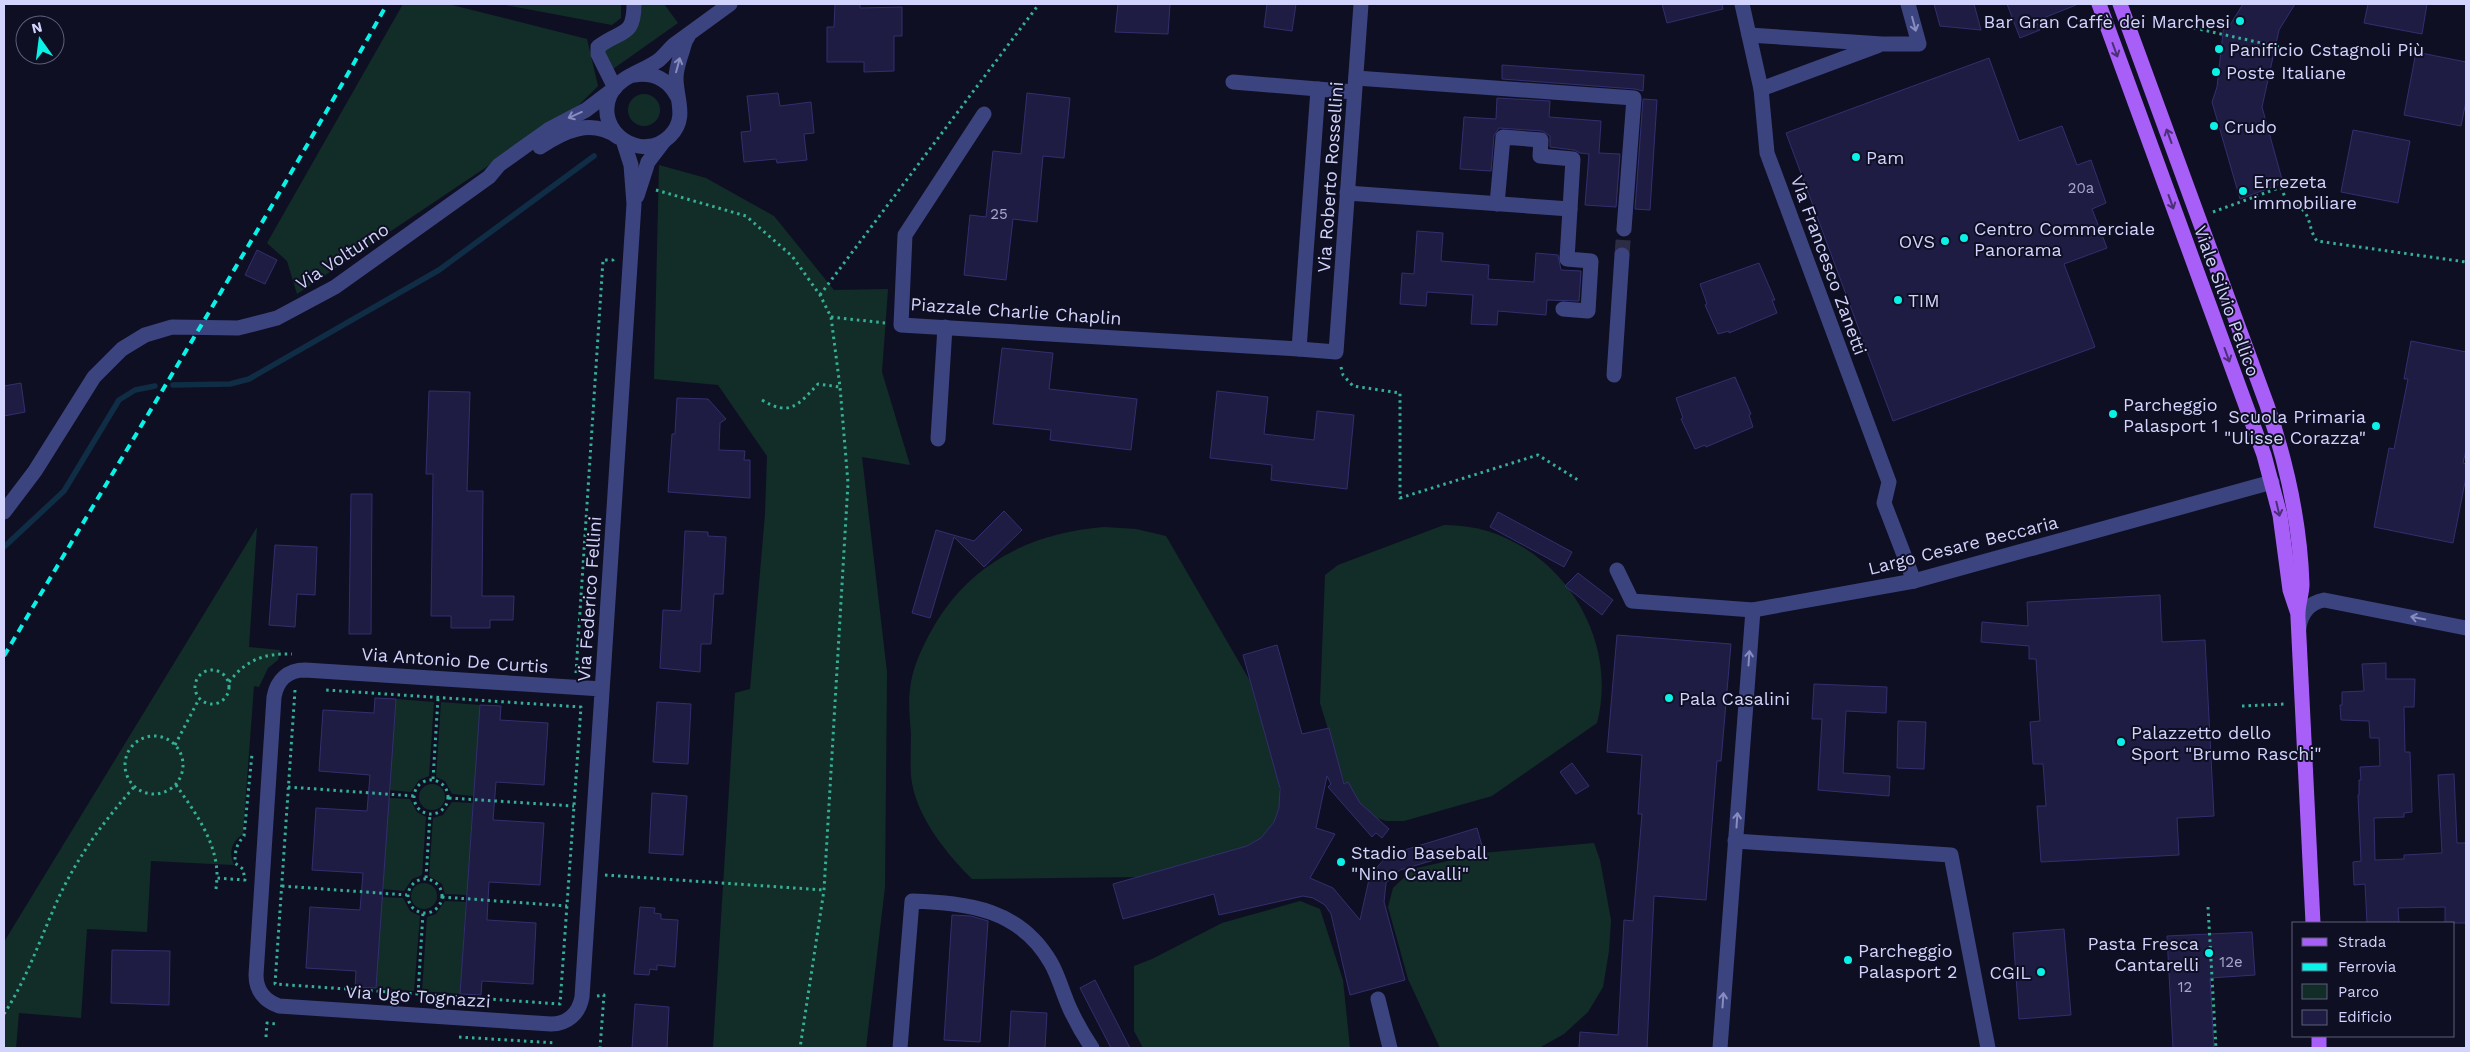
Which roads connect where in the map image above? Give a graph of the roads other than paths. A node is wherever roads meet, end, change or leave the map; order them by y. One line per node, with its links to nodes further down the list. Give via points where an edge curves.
1 (634, 4): 14 (street, via 635,18 629,29 598,47 598,54)
2 (730, 4): 8 (street, Via Volturno)
3 (1361, 4): 13 (street, Via Roberto Rossellini)
4 (1742, 4): 9 (street, Via Francesco Zanetti)
5 (1908, 4): 10 (street, one-way to 10, via 1919,44)
6 (2099, 4): 34 (main road, Viale Silvio Pellico, one-way to 34)
7 (2120, 4): 37 (main road, Viale Silvio Pellico, one-way to 7, via 2296,513 2282,449)
8 (689, 35): 11 (street, Via Volturno, via 649,67); 17 (street, one-way to 8, via 676,70)
9 (1749, 35): 10 (street); 16 (street, Via Francesco Zanetti)
10 (1882, 44): 16 (street)
11 (628, 78): 14 (street, Via Volturno); 17 (street, via 644,74 661,78)
12 (1233, 82): 15 (street)
13 (1355, 85): 15 (street); 22 (street, Via Roberto Rossellini); 26 (street, via 1634,98)
14 (615, 88): 19 (street, via 607,110 610,126); 21 (street, Via Volturno, one-way to 21, via 501,163)
15 (1318, 88): 30 (street)
16 (1761, 89): 38 (street, Via Francesco Zanetti, via 1767,153 1889,482 1884,503)
17 (678, 96): 20 (street, via 679,121)
18 (984, 114): 29 (street, Piazzale Charlie Chaplin, via 905,234 901,325)
19 (621, 139): 20 (street, Via Volturno, via 642,147); 21 (street, Via Volturno, via 598,129 573,129); 23 (street, Via Federico Fellini, via 631,165)
20 (665, 141): 23 (street, Via Federico Fellini, via 648,162)
21 (489, 177): 35 (street, Via Volturno, via 335,288 277,318 238,328 172,327 136,339 114,355 94,377 36,471)
22 (1347, 193): 24 (street); 31 (street, Via Roberto Rossellini)
23 (634, 204): 43 (street, Via Federico Fellini)
24 (1497, 204): 25 (street); 25 (street, via 1502,137 1541,140 1540,156 1573,158)
25 (1570, 209): 28 (street, via 1568,260 1591,262 1589,301 1588,311)
26 (1624, 229)
27 (1622, 255): 32 (street)
28 (1564, 309)
29 (945, 327): 30 (street, Piazzale Charlie Chaplin); 33 (street)
30 (1299, 349): 31 (street, Piazzale Charlie Chaplin)
31 (1336, 352)
32 (1614, 375)
33 (938, 439)
34 (2272, 482): 38 (street, Largo Cesare Beccaria); 41 (main road, Viale Silvio Pellico, one-way to 41)
35 (4, 512)
36 (1618, 570): 40 (street, Largo Cesare Beccaria, via 1632,601)
37 (2301, 574): 39 (street, via 2312,593); 41 (main road, Viale Silvio Pellico)
38 (1914, 581): 40 (street, Largo Cesare Beccaria)
39 (2329, 600): 41 (street, via 2308,607); 42 (street, one-way to 39)
40 (1753, 610): 44 (street, one-way to 40)
41 (2298, 625): 45 (main road, Viale Silvio Pellico)
42 (2466, 628)
43 (602, 689): 46 (street, Via Antonio De Curtis, via 305,670 288,674 278,684 275,693); 47 (street, Via Federico Fellini)
44 (1735, 841): 52 (street, one-way to 44); 53 (street, via 1950,855)
45 (2313, 922)
46 (256, 975): 47 (street, Via Ugo Tognazzi, via 260,993 279,1006 560,1024 572,1017)
47 (582, 997)
48 (1378, 999): 51 (street)
49 (900, 1048): 50 (street, via 912,901 962,904 989,911 1026,931 1050,962 1070,1009)
50 (1092, 1048)
51 (1390, 1048)
52 (1720, 1048)
53 (1988, 1048)

